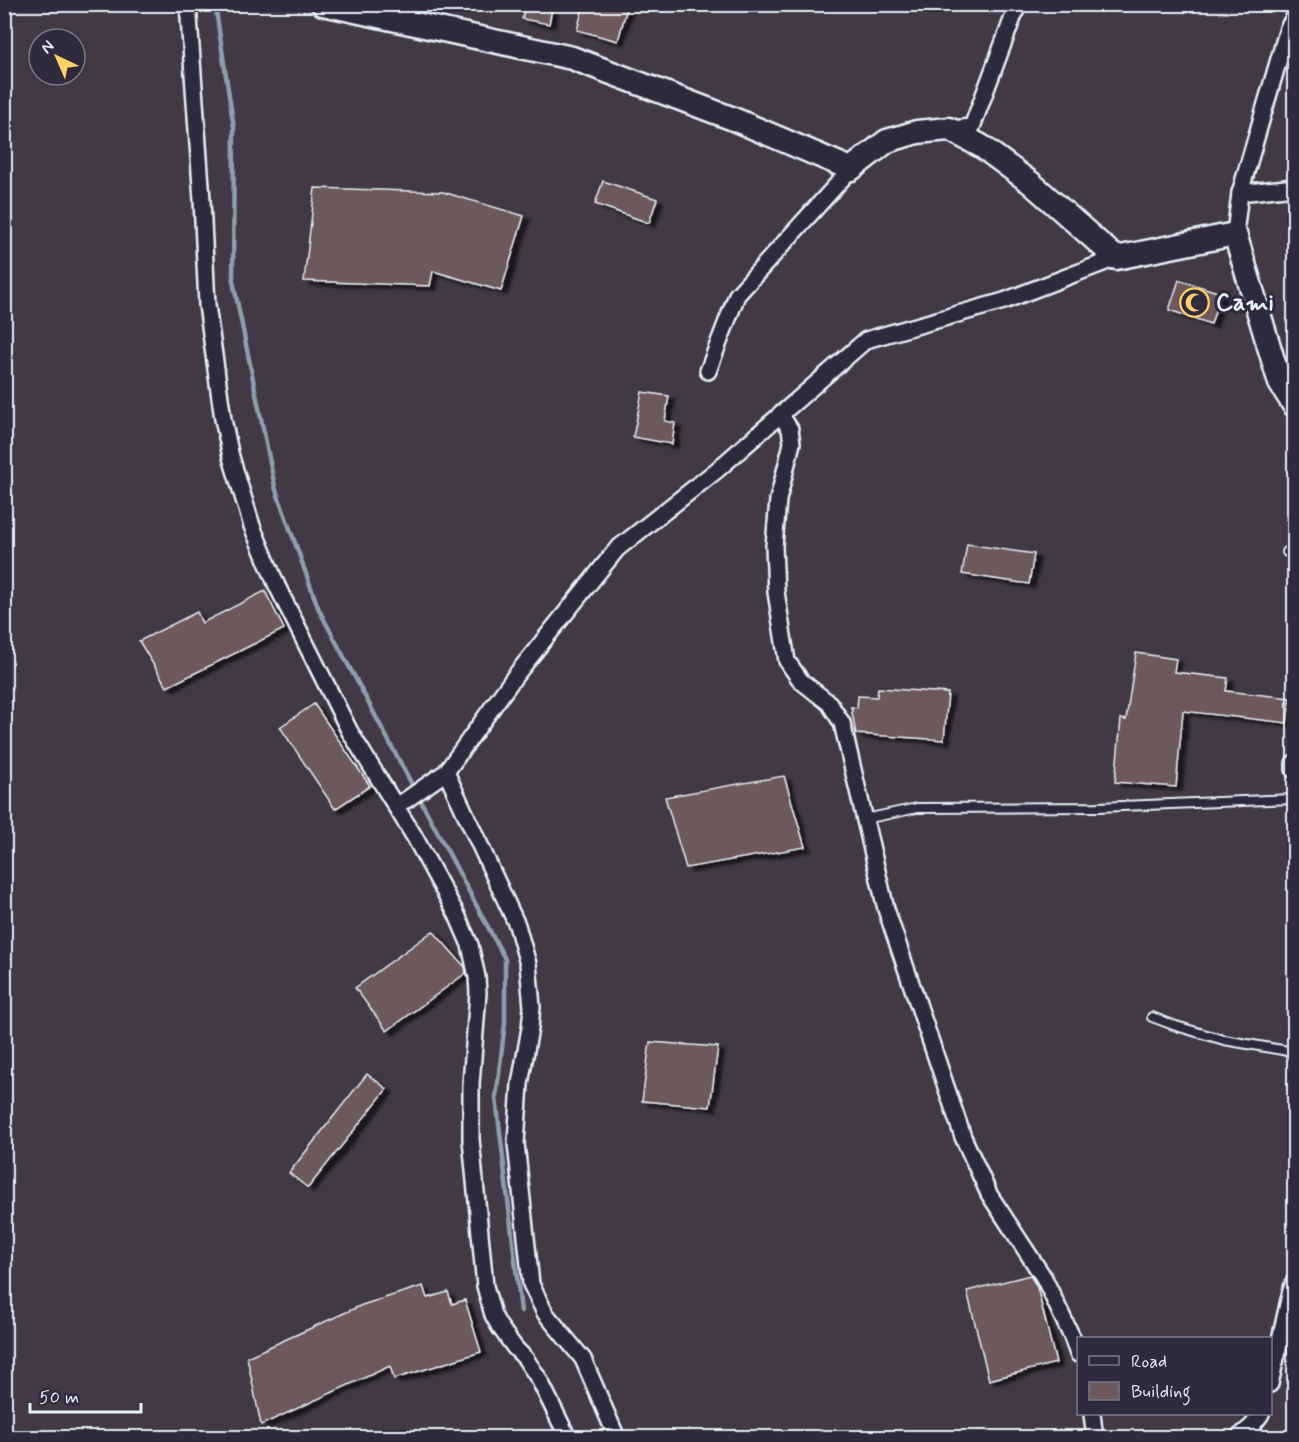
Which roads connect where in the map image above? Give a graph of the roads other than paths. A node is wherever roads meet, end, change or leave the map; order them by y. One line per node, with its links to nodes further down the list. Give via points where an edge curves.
1 (188, 4): 18 (street, via 207,305 231,457 252,526 277,586 350,732)
2 (323, 4): 6 (street, via 572,57)
3 (1018, 4): 5 (street, via 972,127)
4 (1294, 18): 8 (street)
5 (949, 129): 6 (street, via 916,132 887,141); 10 (street, via 981,146 1030,183)
6 (851, 169): 11 (street, via 737,295)
7 (1294, 187): 8 (street)
8 (1240, 193): 9 (street)
9 (1235, 234): 10 (street); 12 (street, via 1280,382)
10 (1116, 258): 13 (street, via 1004,301 866,339)
11 (708, 371)
12 (1294, 405)
13 (780, 414): 16 (street, via 717,470 616,549); 19 (street, via 788,424 792,443 778,500 774,546 776,592 787,661 842,723)
14 (1294, 763): 15 (street)
15 (1294, 770)
16 (440, 777): 18 (street); 28 (street, via 518,925 528,964 532,1007 516,1143 531,1284 545,1313 583,1359)
17 (1294, 799): 19 (lane, via 1098,807 917,808)
18 (401, 803): 27 (street, via 457,915 476,969 478,1010 471,1083 471,1138 488,1301 499,1326 539,1379)
19 (865, 819): 23 (street, via 886,909 971,1157 989,1194 1044,1278)
20 (1152, 1017): 21 (lane, via 1216,1038)
21 (1294, 1052)
22 (1294, 1282): 24 (street)
23 (1077, 1351)
24 (1272, 1375)
25 (1092, 1415): 29 (street)
26 (1260, 1415): 30 (street)
27 (568, 1437)
28 (617, 1437)
29 (1095, 1437)
30 (1238, 1437)

